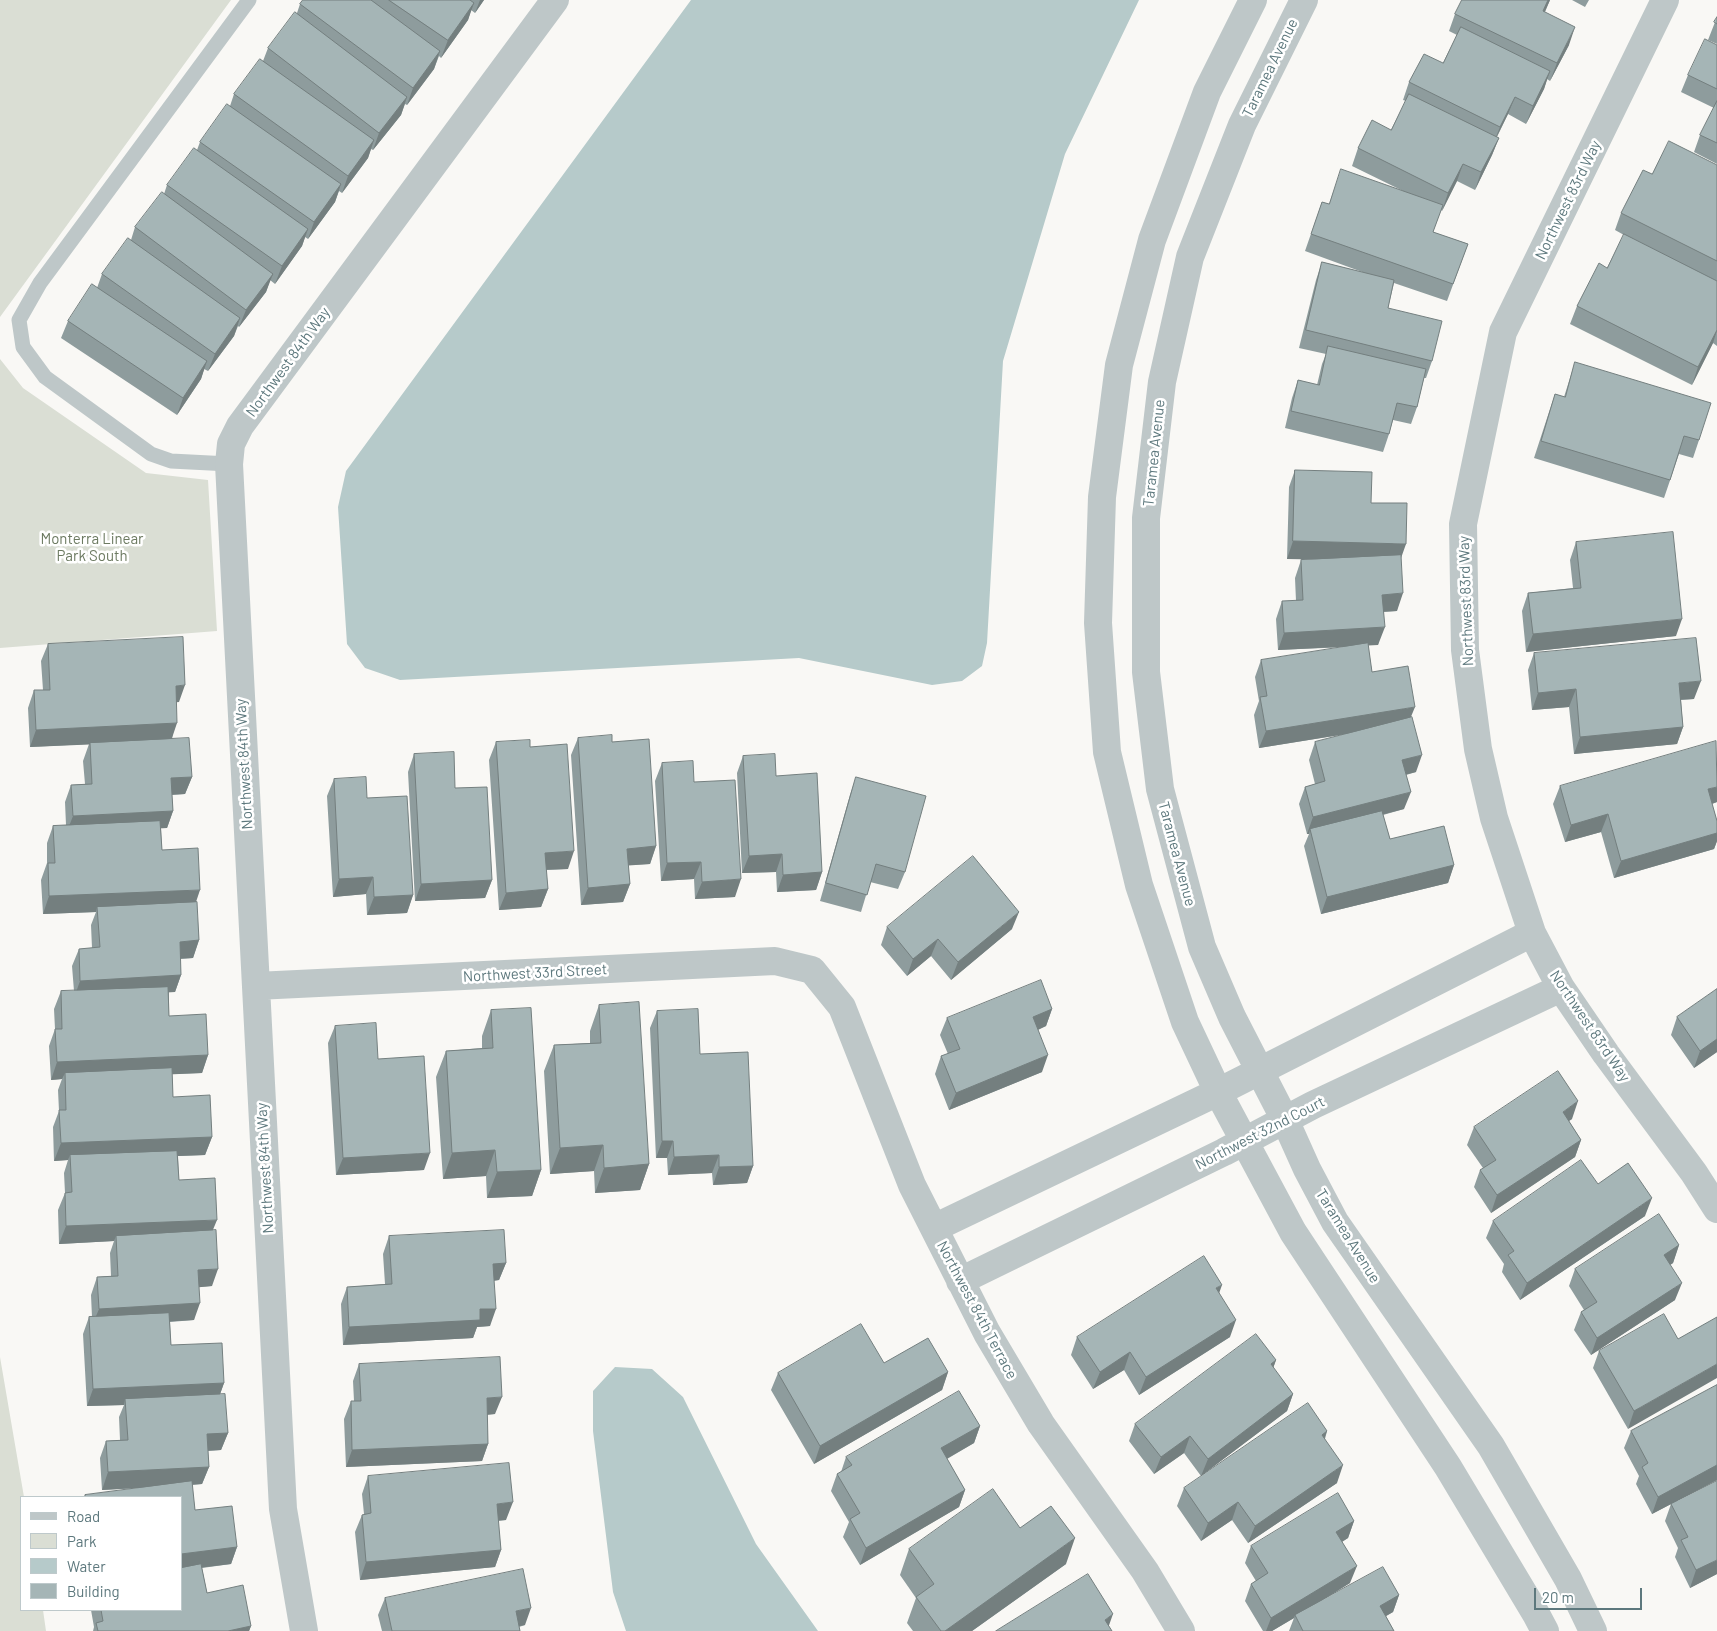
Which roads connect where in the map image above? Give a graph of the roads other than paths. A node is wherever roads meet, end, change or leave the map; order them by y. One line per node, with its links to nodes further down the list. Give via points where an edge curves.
1 (249, 0): 6 (lane, via 40,283 19,320 23,347 45,377 151,454 171,461)
2 (555, 0): 6 (street, Northwest 84th Way, via 240,426 231,444)
3 (1254, 0): 12 (street, via 1207,92 1152,240 1119,365 1102,497 1098,614 1106,752 1139,885 1185,1022)
4 (1304, 0): 11 (street, Taramea Avenue, via 1242,125 1190,258 1162,382 1146,518 1146,672 1160,789 1202,947 1232,1017)
5 (1665, 0): 7 (street, Northwest 83rd Way, via 1504,332 1463,524 1465,650 1478,750 1494,818)
6 (229, 464): 9 (street, Northwest 84th Way)
7 (1532, 932): 10 (street, Northwest 83rd Way); 11 (street)
8 (812, 970): 9 (street, Northwest 33rd Street, via 774,961); 16 (street, Northwest 84th Terrace, via 842,1007 912,1185)
9 (256, 986): 18 (street, Northwest 84th Way, via 283,1509)
10 (1561, 988): 13 (street, Northwest 32nd Court); 15 (street, Northwest 83rd Way)
11 (1260, 1070): 12 (street); 13 (street, Taramea Avenue)
12 (1218, 1092): 14 (street); 16 (street)
13 (1285, 1120): 14 (street, Northwest 32nd Court); 21 (street, Taramea Avenue, via 1335,1222 1490,1446 1568,1579)
14 (1244, 1141): 17 (street, Northwest 32nd Court); 20 (street, via 1292,1232 1448,1467)
15 (1717, 1209)
16 (934, 1228): 17 (street, Northwest 84th Terrace)
17 (960, 1281): 19 (street, Northwest 84th Terrace, via 1041,1424 1145,1571)
18 (304, 1631)
19 (1181, 1631)
20 (1545, 1631)
21 (1594, 1631)

